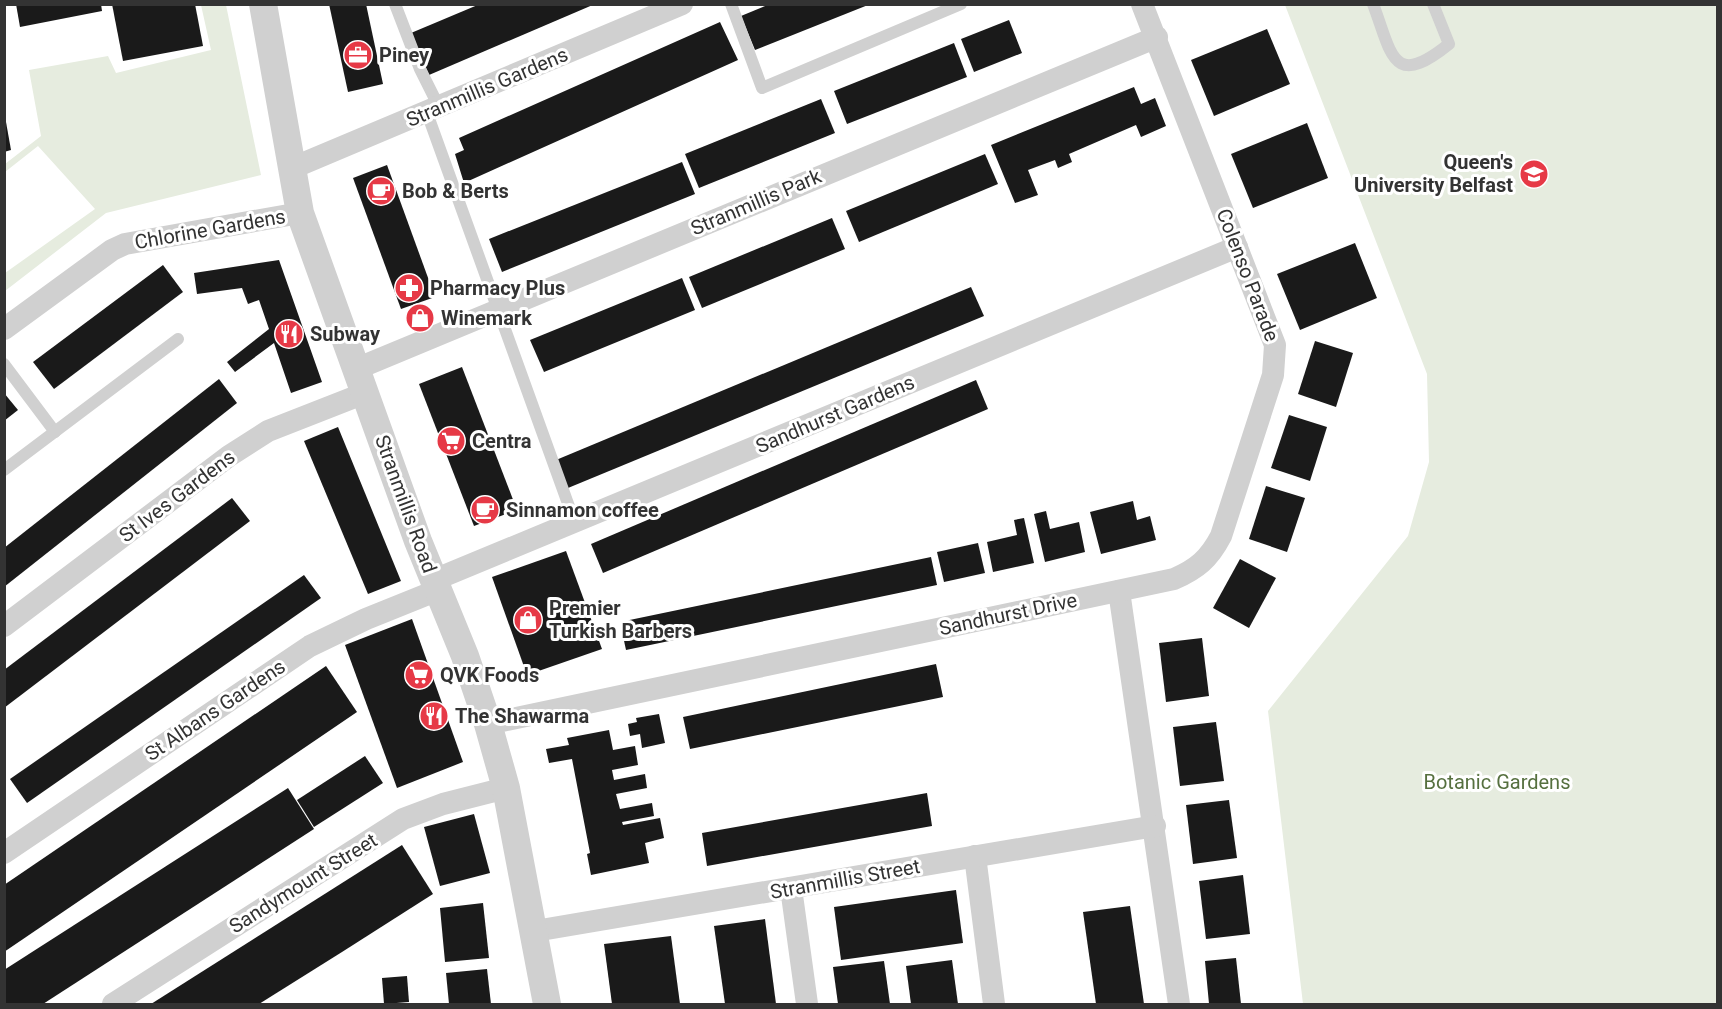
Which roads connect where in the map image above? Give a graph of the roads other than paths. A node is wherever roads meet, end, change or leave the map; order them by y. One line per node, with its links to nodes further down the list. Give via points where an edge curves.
1 (263, 4): 11 (street, Stranmillis Road)
2 (395, 4): 10 (lane)
3 (682, 4): 10 (street, Stranmillis Gardens)
4 (731, 4): 5 (lane, via 762,88)
5 (961, 4)
6 (1142, 4): 9 (street, Colenso Parade)
7 (1373, 4): 8 (lane, via 1393,57 1409,67 1430,60 1449,44)
8 (1433, 4)
9 (1157, 37): 13 (street, Colenso Parade); 14 (street, Stranmillis Park)
10 (433, 110): 11 (street, Stranmillis Gardens); 14 (lane)
11 (290, 169): 12 (street, Stranmillis Road)
12 (300, 213): 15 (street, Chlorine Gardens, via 124,244); 18 (street, Stranmillis Road)
13 (1237, 247): 21 (street, Sandhurst Gardens); 23 (street, Colenso Parade, via 1275,345 1276,360 1221,536 1211,555 1195,570 1174,579)
14 (499, 310): 18 (street, Stranmillis Park); 21 (lane)
15 (4, 329)
16 (178, 339): 19 (lane)
17 (4, 364): 19 (lane)
18 (361, 381): 22 (street, Stranmillis Road); 24 (street, St Ives Gardens, via 229,456)
19 (55, 432): 20 (lane)
20 (4, 470)
21 (575, 524): 22 (street, Sandhurst Gardens)
22 (436, 585): 25 (street, Stranmillis Road); 28 (street, St Albans Gardens, via 310,646)
23 (1119, 591): 25 (street, Sandhurst Drive); 27 (street)
24 (4, 626)
25 (488, 724): 26 (street, Stranmillis Road)
26 (506, 788): 31 (street, Stranmillis Road); 32 (street, Sandymount Street, via 403,819)
27 (1155, 826): 29 (street, Stranmillis Street); 36 (street)
28 (4, 853)
29 (975, 856): 30 (street, Stranmillis Street); 35 (street)
30 (791, 888): 31 (street, Stranmillis Street); 34 (street)
31 (535, 931): 33 (street, Stranmillis Road)
32 (113, 1005)
33 (547, 1005)
34 (807, 1005)
35 (994, 1005)
36 (1179, 1005)

